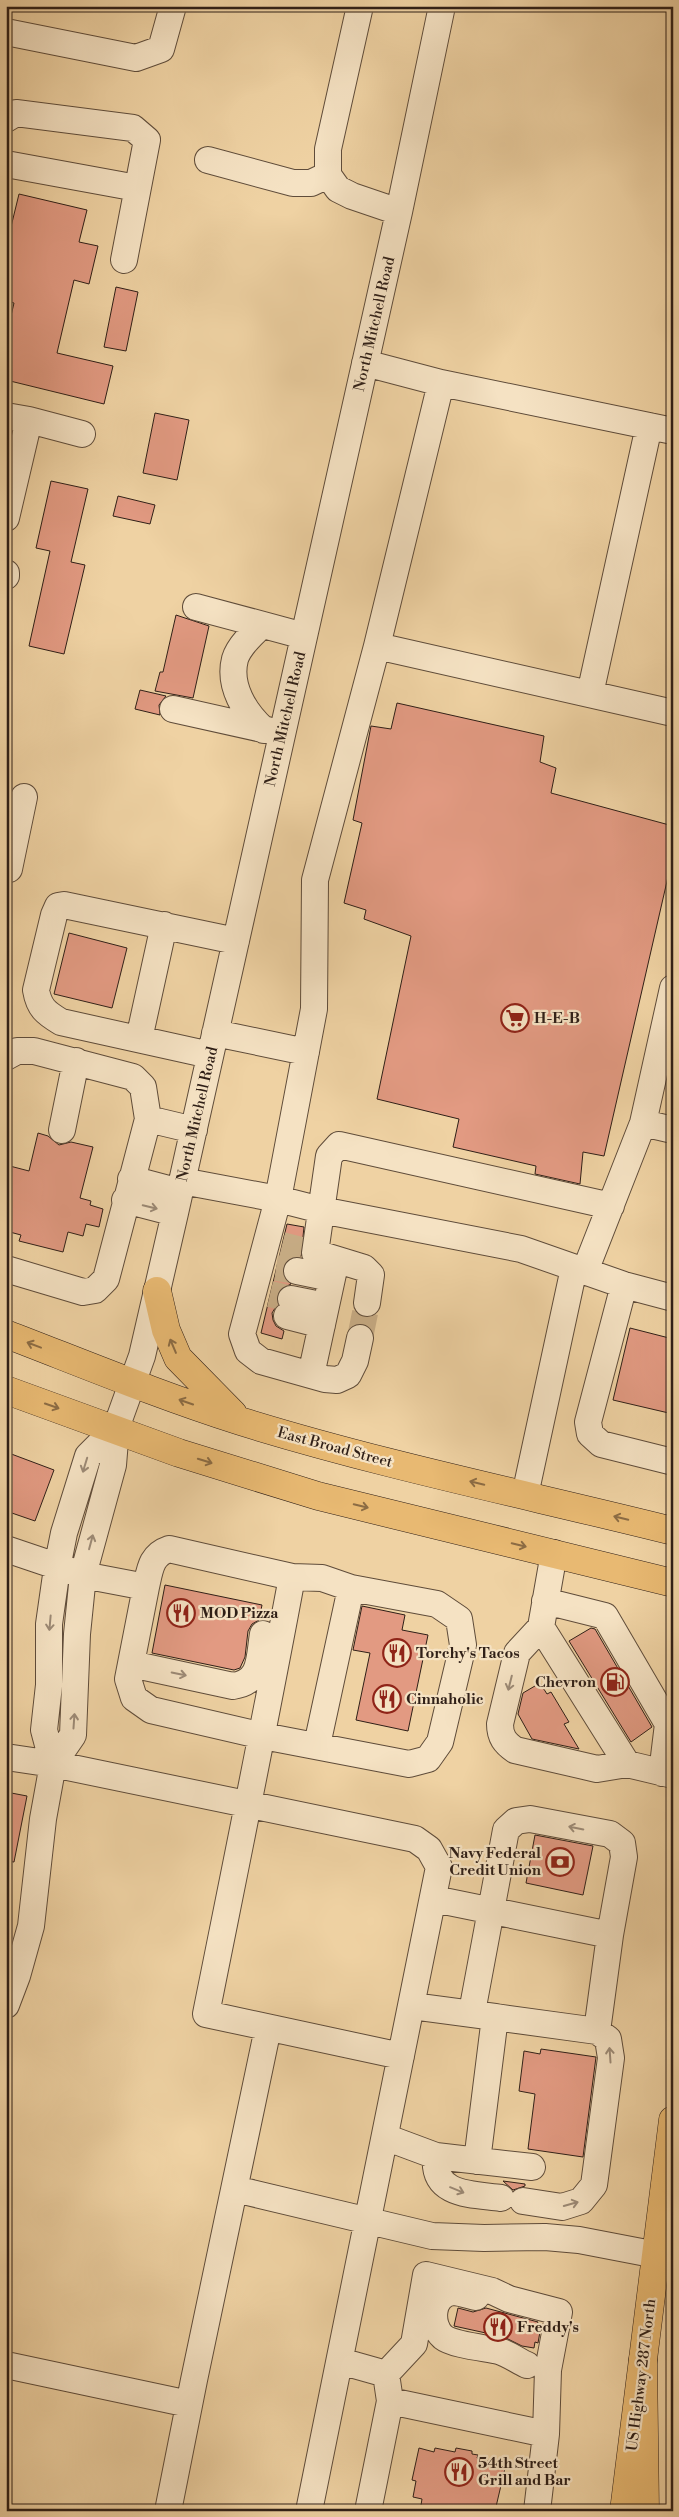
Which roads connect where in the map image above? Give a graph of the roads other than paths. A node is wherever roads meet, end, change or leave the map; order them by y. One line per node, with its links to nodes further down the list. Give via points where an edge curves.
1 (173, 6): 4 (street, via 161,50 136,58)
2 (360, 6): 8 (street, via 328,149)
3 (442, 6): 10 (street, North Mitchell Road)
4 (6, 32)
5 (6, 119): 9 (street, via 16,113 133,128 147,140)
6 (208, 160): 8 (street, via 293,183 311,183)
7 (6, 164): 9 (street)
8 (328, 175): 10 (street, via 345,193)
9 (138, 188): 11 (street)
10 (399, 212): 12 (street, North Mitchell Road)
11 (124, 260)
12 (365, 363): 13 (street); 20 (street, North Mitchell Road)
13 (440, 383): 15 (street); 21 (street)
14 (18, 418): 16 (street); 17 (street)
15 (661, 428): 22 (street)
16 (82, 434)
17 (6, 518)
18 (196, 607): 19 (street)
19 (262, 625): 20 (street); 25 (street, via 236,658 234,671 237,692 244,707)
20 (304, 636): 25 (street, North Mitchell Road)
21 (377, 646): 22 (street); 33 (street, via 315,880 314,1008)
22 (590, 694): 24 (street)
23 (173, 709): 25 (street)
24 (673, 713)
25 (273, 732): 29 (street, North Mitchell Road)
26 (24, 797): 27 (street, via 9,869)
27 (6, 868)
28 (164, 926): 29 (street); 31 (street); 31 (street, via 64,904 58,906 36,990 38,1003 45,1012 61,1022)
29 (236, 941): 32 (street, North Mitchell Road)
30 (673, 988): 37 (street)
31 (139, 1040): 32 (street)
32 (213, 1044): 33 (street); 39 (street, North Mitchell Road)
33 (306, 1052): 43 (street)
34 (6, 1057): 35 (street, via 17,1051 34,1051)
35 (76, 1061): 36 (street, via 133,1077 143,1088); 38 (street)
36 (148, 1119): 39 (street); 41 (street)
37 (643, 1123): 40 (street); 44 (street)
38 (62, 1130)
39 (194, 1130): 42 (street, North Mitchell Road)
40 (673, 1130)
41 (128, 1190): 42 (street); 47 (street, via 106,1278 96,1290 83,1292)
42 (179, 1195): 43 (street); 50 (street, North Mitchell Road)
43 (278, 1199): 45 (street); 46 (street)
44 (611, 1206): 45 (street, via 339,1145 330,1156); 48 (street)
45 (321, 1210): 46 (street); 48 (street, via 522,1249)
46 (296, 1259): 52 (street); 53 (street, via 364,1268 371,1275); 54 (street)
47 (6, 1269)
48 (579, 1269): 49 (street); 63 (street)
49 (624, 1285): 51 (street); 62 (street, via 588,1422 590,1434 601,1444)
50 (157, 1291): 58 (street, North Mitchell Road, via 142,1356); 60 (main road, one-way to 50, via 178,1358 166,1330)
51 (673, 1298)
52 (270, 1303): 54 (street); 57 (street, via 242,1334 248,1351 261,1361)
53 (367, 1303)
54 (324, 1315): 57 (street)
55 (6, 1334): 58 (main road, East Broad Street, one-way to 55)
56 (360, 1338): 57 (street, via 348,1375 337,1380)
57 (311, 1375)
58 (132, 1383): 60 (main road, East Broad Street, one-way to 58); 61 (street, North Mitchell Road)
59 (6, 1390): 61 (main road, one-way to 61)
60 (240, 1420): 63 (main road, East Broad Street, one-way to 60, via 342,1450)
61 (116, 1428): 66 (main road, one-way to 66, via 179,1453 318,1496); 67 (street, one-way to 67, via 88,1456 64,1533); 68 (street, one-way to 61, via 114,1465)
62 (673, 1462)
63 (525, 1495): 64 (main road, East Broad Street, one-way to 63)
64 (673, 1531)
65 (6, 1549): 67 (street)
66 (554, 1553): 70 (main road); 73 (street)
67 (57, 1568): 68 (street); 79 (street, one-way to 79, via 49,1624 49,1685 44,1730)
68 (83, 1575): 71 (street); 79 (street, one-way to 68, via 73,1735)
69 (284, 1575): 71 (street, via 169,1549 158,1552 151,1564); 72 (street, via 322,1578); 75 (street, one-way to 69, via 233,1686 246,1684 256,1674); 76 (street)
70 (666, 1585)
71 (146, 1587): 75 (street)
72 (351, 1588): 77 (street); 77 (street, via 436,1604 459,1619 463,1645 440,1742 428,1759 408,1764)
73 (545, 1601): 74 (street); 81 (street, via 605,1616 668,1724)
74 (541, 1627): 80 (street); 80 (street, one-way to 80, via 517,1653 500,1734 515,1750 597,1769)
75 (131, 1664): 76 (street, via 128,1679 134,1698 151,1710)
76 (263, 1736): 77 (street); 82 (street)
77 (318, 1745)
78 (6, 1757): 79 (street)
79 (54, 1764): 82 (street); 86 (street, via 43,1819 31,1926)
80 (627, 1764): 81 (street)
81 (667, 1774)
82 (247, 1803): 83 (street, via 415,1839 429,1849 439,1867); 89 (street, via 206,2014)
83 (434, 1899): 84 (street); 87 (street)
84 (490, 1910): 85 (street); 85 (street, one-way to 84, via 624,1857 622,1843 610,1834 530,1819 516,1821 506,1830); 88 (street)
85 (610, 1935): 90 (street)
86 (6, 2005)
87 (412, 2006): 88 (street); 91 (street)
88 (483, 2014): 90 (street); 95 (street)
89 (268, 2028): 91 (street); 97 (street)
90 (597, 2031): 94 (street, one-way to 90, via 435,2170 445,2185 459,2193 562,2207 581,2202 594,2185 611,2058 608,2039)
91 (402, 2056): 93 (street)
92 (673, 2120): 100 (main road, US Highway 287 North)
93 (385, 2137): 94 (street); 98 (street)
94 (436, 2156): 95 (street)
95 (477, 2161): 96 (street)
96 (532, 2167)
97 (235, 2189): 98 (street); 110 (street)
98 (368, 2219): 99 (street); 105 (street)
99 (432, 2236): 100 (street, via 545,2236); 101 (street)
100 (657, 2255): 104 (main road, US Highway 287 North)
101 (426, 2275): 102 (street, via 492,2290); 103 (street)
102 (509, 2299): 107 (street, via 559,2312); 107 (street, via 493,2301 454,2292 436,2303 433,2322 445,2339 502,2352)
103 (414, 2344): 107 (street); 108 (street)
104 (644, 2360): 116 (main road, US Highway 287 North); 117 (main road)
105 (340, 2362): 108 (street); 113 (street)
106 (6, 2365): 110 (street)
107 (537, 2368): 111 (street)
108 (386, 2374): 109 (street)
109 (390, 2401): 111 (street); 114 (street)
110 (189, 2404): 112 (street)
111 (546, 2434): 115 (street)
112 (168, 2511)
113 (309, 2511)
114 (368, 2511)
115 (537, 2511)
116 (624, 2511)
117 (646, 2511)

